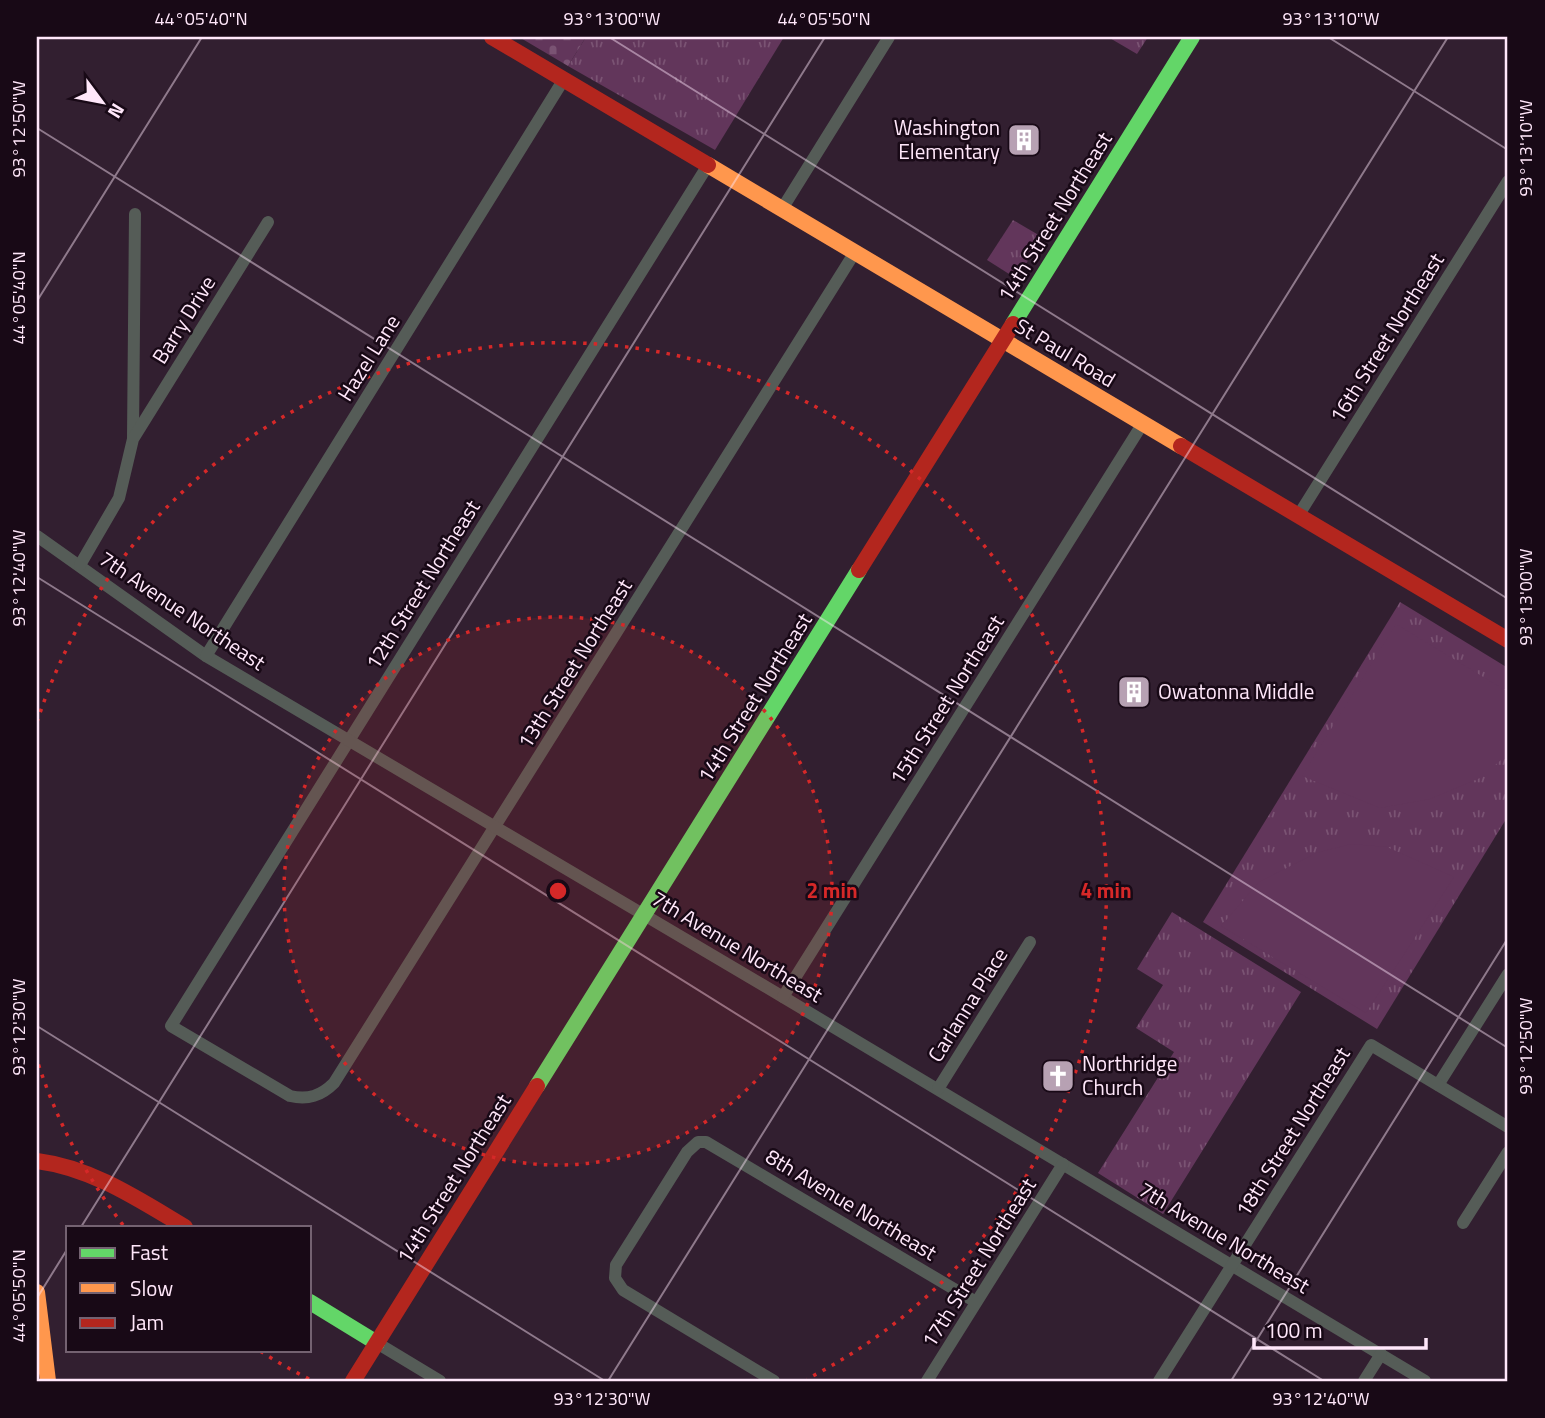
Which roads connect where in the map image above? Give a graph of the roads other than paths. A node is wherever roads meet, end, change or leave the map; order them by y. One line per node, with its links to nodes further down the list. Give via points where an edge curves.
1 (492, 37): 4 (street, St Paul Road)
2 (889, 37): 7 (street)
3 (1192, 37): 11 (street, 14th Street Northeast)
4 (564, 79): 5 (street, St Paul Road); 18 (street, Hazel Lane)
5 (708, 165): 7 (street, St Paul Road); 19 (street, 12th Street Northeast)
6 (1508, 181): 14 (street, 16th Street Northeast)
7 (782, 209): 10 (street, St Paul Road)
8 (135, 214): 13 (street, Barry Drive)
9 (268, 222): 13 (street, Barry Drive)
10 (855, 252): 11 (street, St Paul Road); 20 (street, 13th Street Northeast)
11 (1003, 340): 12 (street, St Paul Road); 21 (street, 14th Street Northeast)
12 (1143, 424): 14 (street, St Paul Road); 24 (street, 15th Street Northeast)
13 (133, 439): 16 (street, Barry Drive, via 118,498)
14 (1298, 516): 17 (street, St Paul Road)
15 (37, 536): 16 (street, 7th Avenue Northeast)
16 (80, 565): 18 (street, 7th Avenue Northeast)
17 (1508, 640)
18 (206, 656): 19 (street, 7th Avenue Northeast)
19 (350, 739): 20 (street, 7th Avenue Northeast); 27 (street, 12th Street Northeast, via 171,1026 290,1096 308,1098)
20 (496, 826): 21 (street, 7th Avenue Northeast); 27 (street, 13th Street Northeast, via 334,1083)
21 (645, 914): 24 (street, 7th Avenue Northeast); 38 (street, 14th Street Northeast)
22 (1030, 942): 26 (street, Carlanna Place)
23 (1508, 974): 25 (street)
24 (783, 997): 26 (street, 7th Avenue Northeast)
25 (1438, 1085): 28 (street); 34 (street, 18th Street Northeast, via 1371,1045)
26 (938, 1089): 31 (street, 7th Avenue Northeast)
27 (323, 1093)
28 (1508, 1127)
29 (1508, 1152): 32 (street)
30 (37, 1161): 33 (street, via 74,1168)
31 (1063, 1164): 34 (street, 7th Avenue Northeast); 36 (street, 17th Street Northeast)
32 (1464, 1223)
33 (183, 1226)
34 (1232, 1265): 39 (street, 7th Avenue Northeast); 45 (street, 18th Street Northeast)
35 (37, 1293): 40 (street)
36 (976, 1302): 43 (street, 8th Avenue Northeast, via 706,1142 698,1142 687,1152 616,1265 615,1278 623,1290); 44 (street, 17th Street Northeast)
37 (312, 1304): 38 (street)
38 (377, 1343): 41 (street, 14th Street Northeast); 42 (street)
39 (1381, 1354): 46 (street); 47 (street, 7th Avenue Northeast)
40 (48, 1381)
41 (352, 1381)
42 (440, 1381)
43 (774, 1381)
44 (927, 1381)
45 (1159, 1381)
46 (1364, 1381)
47 (1425, 1381)

